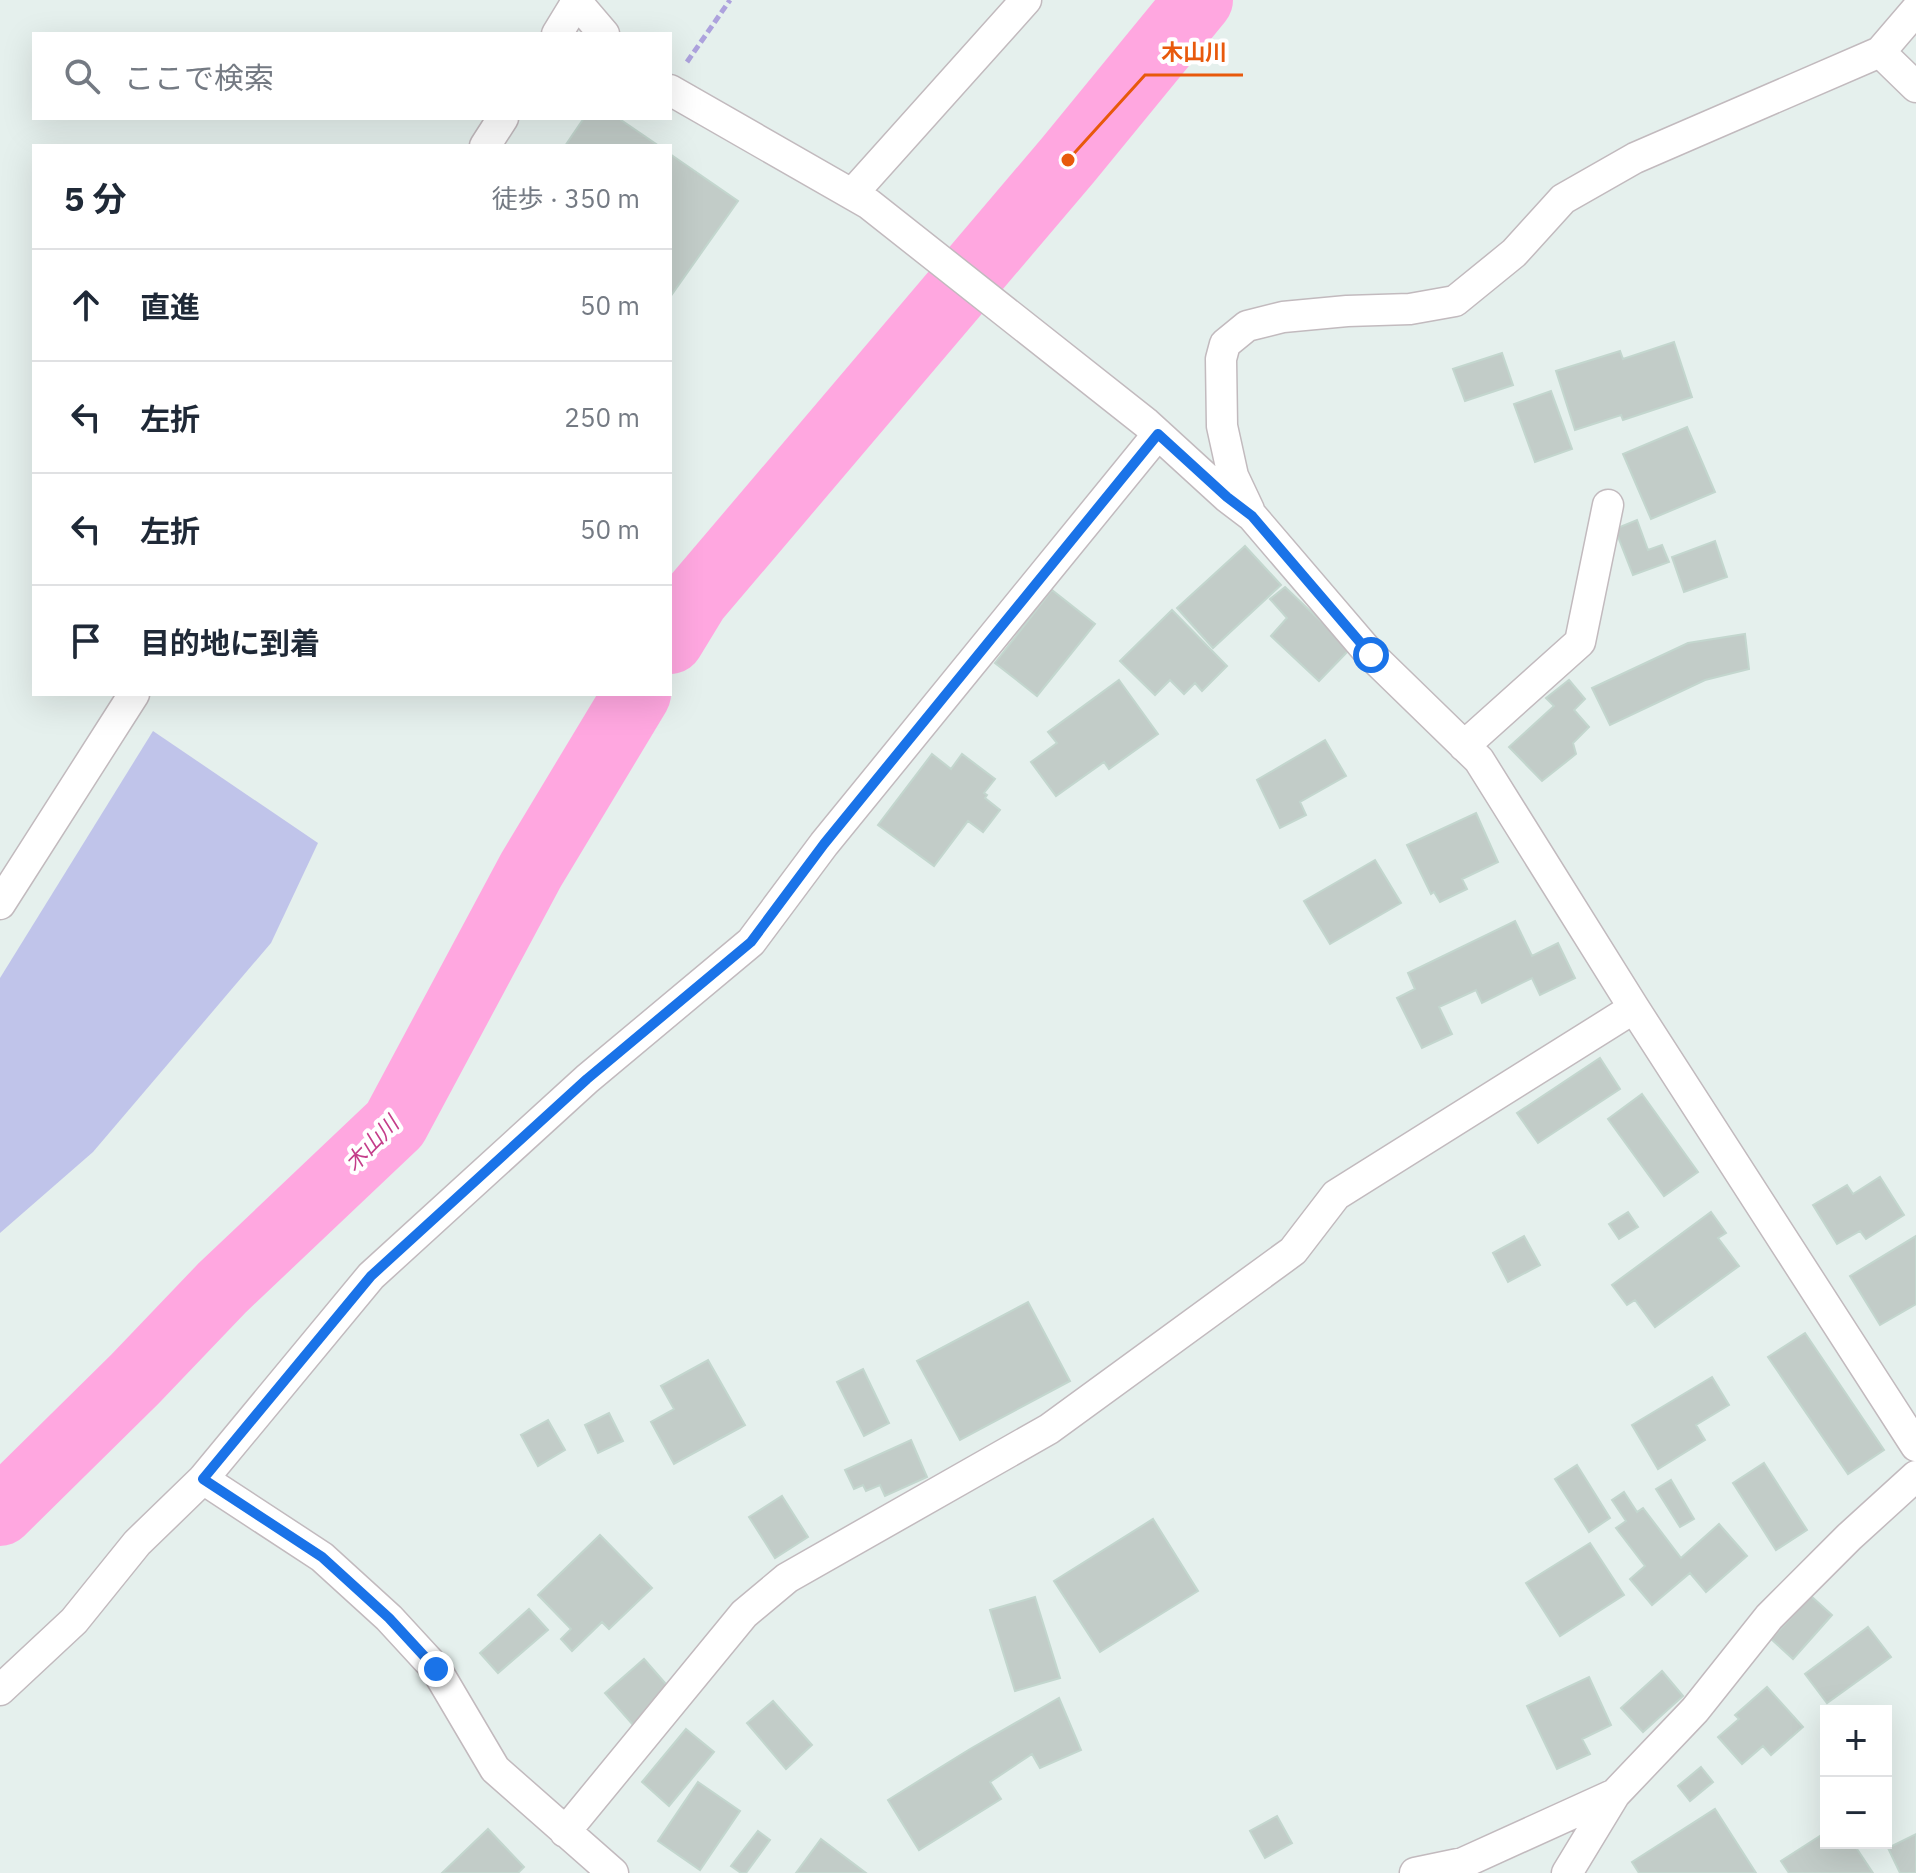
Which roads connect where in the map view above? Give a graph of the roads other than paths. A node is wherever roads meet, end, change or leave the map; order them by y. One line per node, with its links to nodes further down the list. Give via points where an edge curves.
1 (1026, 0): 11 (street)
2 (576, 1): 4 (street); 5 (street)
3 (1916, 10): 6 (street)
4 (558, 32)
5 (602, 32)
6 (1880, 52): 8 (street); 14 (street, via 1635,158 1563,199 1514,253 1455,301 1283,317 1247,326 1225,344 1221,359 1222,426 1233,476)
7 (674, 82): 11 (street)
8 (1916, 87)
9 (502, 120): 10 (street)
10 (486, 144)
11 (861, 198): 12 (street)
12 (1152, 429): 14 (street); 21 (street, via 751,942 587,1079 371,1276)
13 (1608, 505): 16 (street, via 1580,642)
14 (1252, 516): 16 (street, via 1371,655)
15 (133, 696): 17 (street)
16 (1464, 746): 18 (street, via 1479,760)
17 (0, 904)
18 (1634, 1008): 19 (street); 24 (street, via 1336,1195 1293,1251 1049,1429 787,1578 744,1614)
19 (1916, 1446)
20 (1916, 1476): 23 (street, via 1769,1617 1695,1710)
21 (203, 1479): 22 (street, via 137,1543 74,1621); 24 (street, via 322,1557 389,1618 436,1669 495,1769)
22 (0, 1690)
23 (1615, 1794): 26 (street, via 1463,1863); 27 (street)
24 (565, 1832): 25 (street)
25 (613, 1873)
26 (1415, 1873)
27 (1567, 1873)

